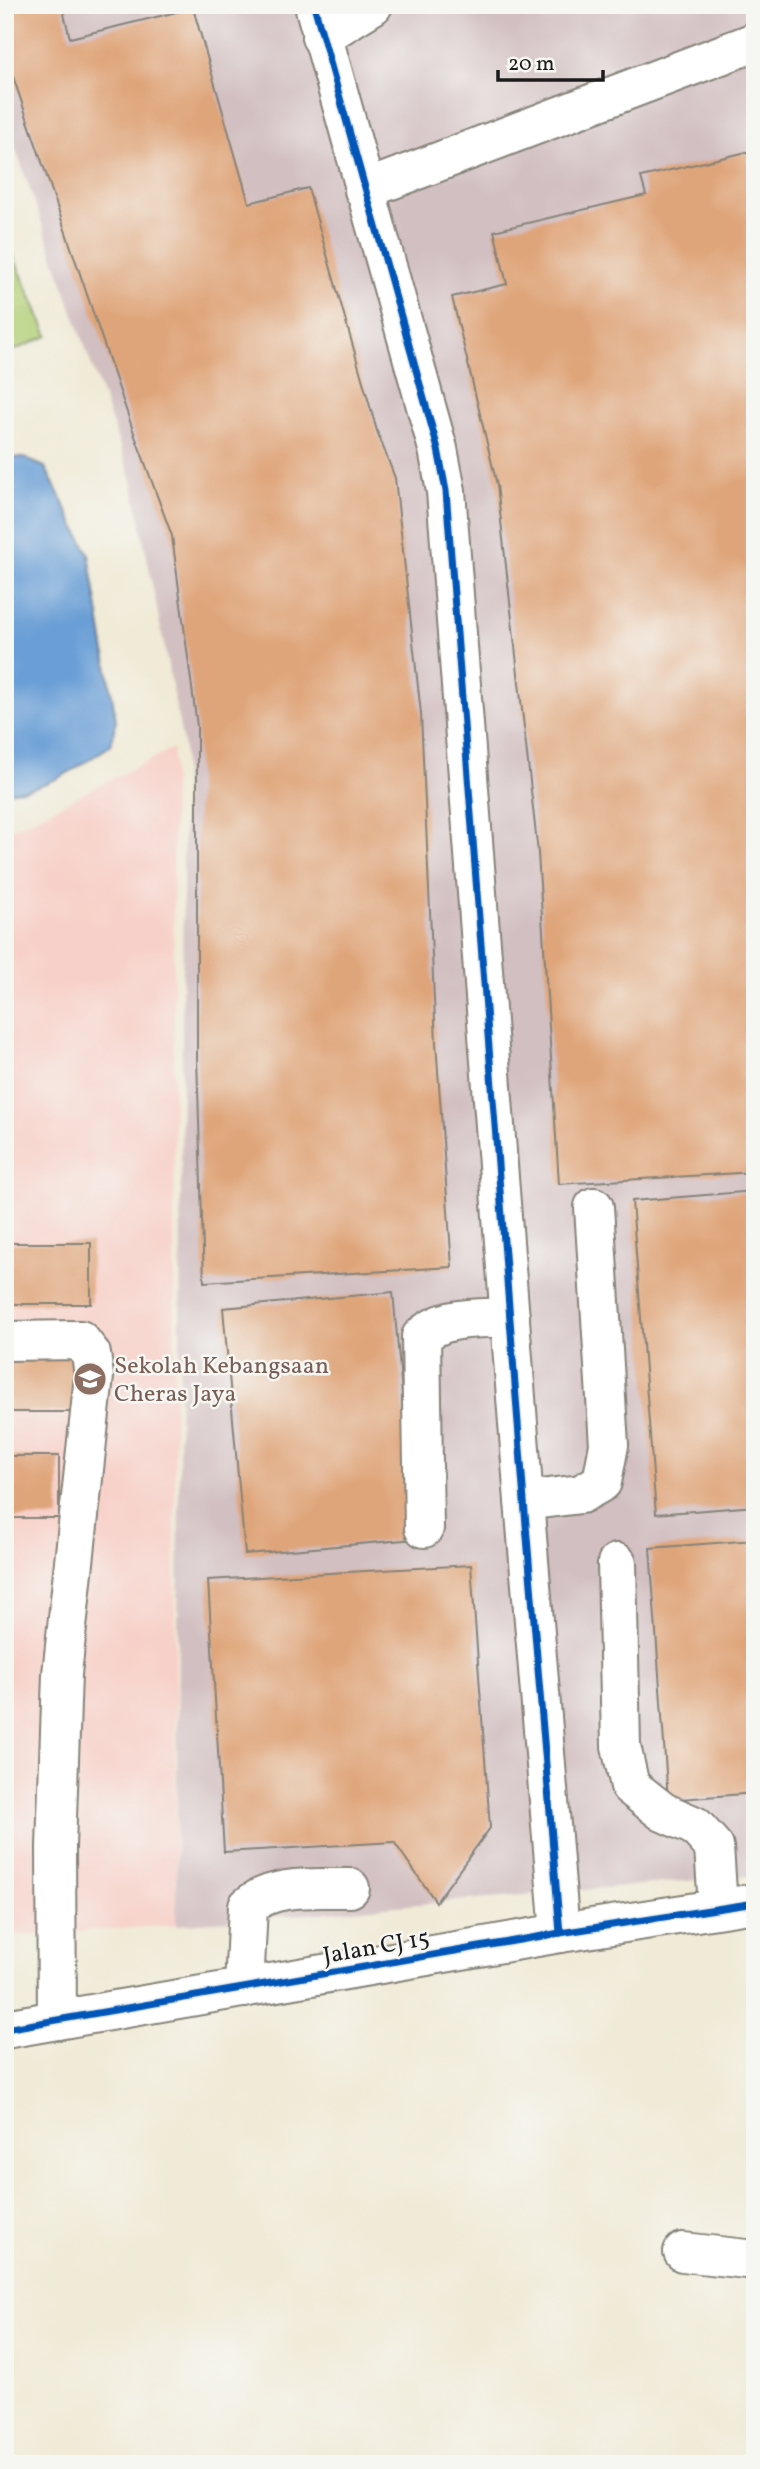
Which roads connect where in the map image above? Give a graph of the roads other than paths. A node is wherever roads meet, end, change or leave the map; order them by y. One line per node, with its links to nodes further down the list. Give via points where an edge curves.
1 (373, 5): 2 (street)
2 (317, 21): 4 (street)
3 (755, 42): 4 (street)
4 (364, 190): 6 (street, via 446,491)
5 (594, 1207): 8 (street, via 609,1445 602,1482 581,1493)
6 (510, 1317): 8 (street); 9 (street, via 456,1320 431,1327 421,1337)
7 (5, 1341): 15 (street, via 80,1340 91,1354 94,1376 62,1674 55,1847)
8 (524, 1500): 13 (street)
9 (424, 1528)
10 (617, 1563): 12 (street, via 621,1746 630,1786 663,1812 695,1826 714,1847)
11 (350, 1888): 14 (street, via 275,1891 248,1906)
12 (736, 1905): 13 (street, Jalan CJ 15)
13 (559, 1933): 14 (street, Jalan CJ 15)
14 (244, 1988): 15 (street, Jalan CJ 15)
15 (57, 2020): 16 (street, Jalan CJ 15)
16 (5, 2029)
17 (683, 2252): 18 (street)
18 (755, 2260)

